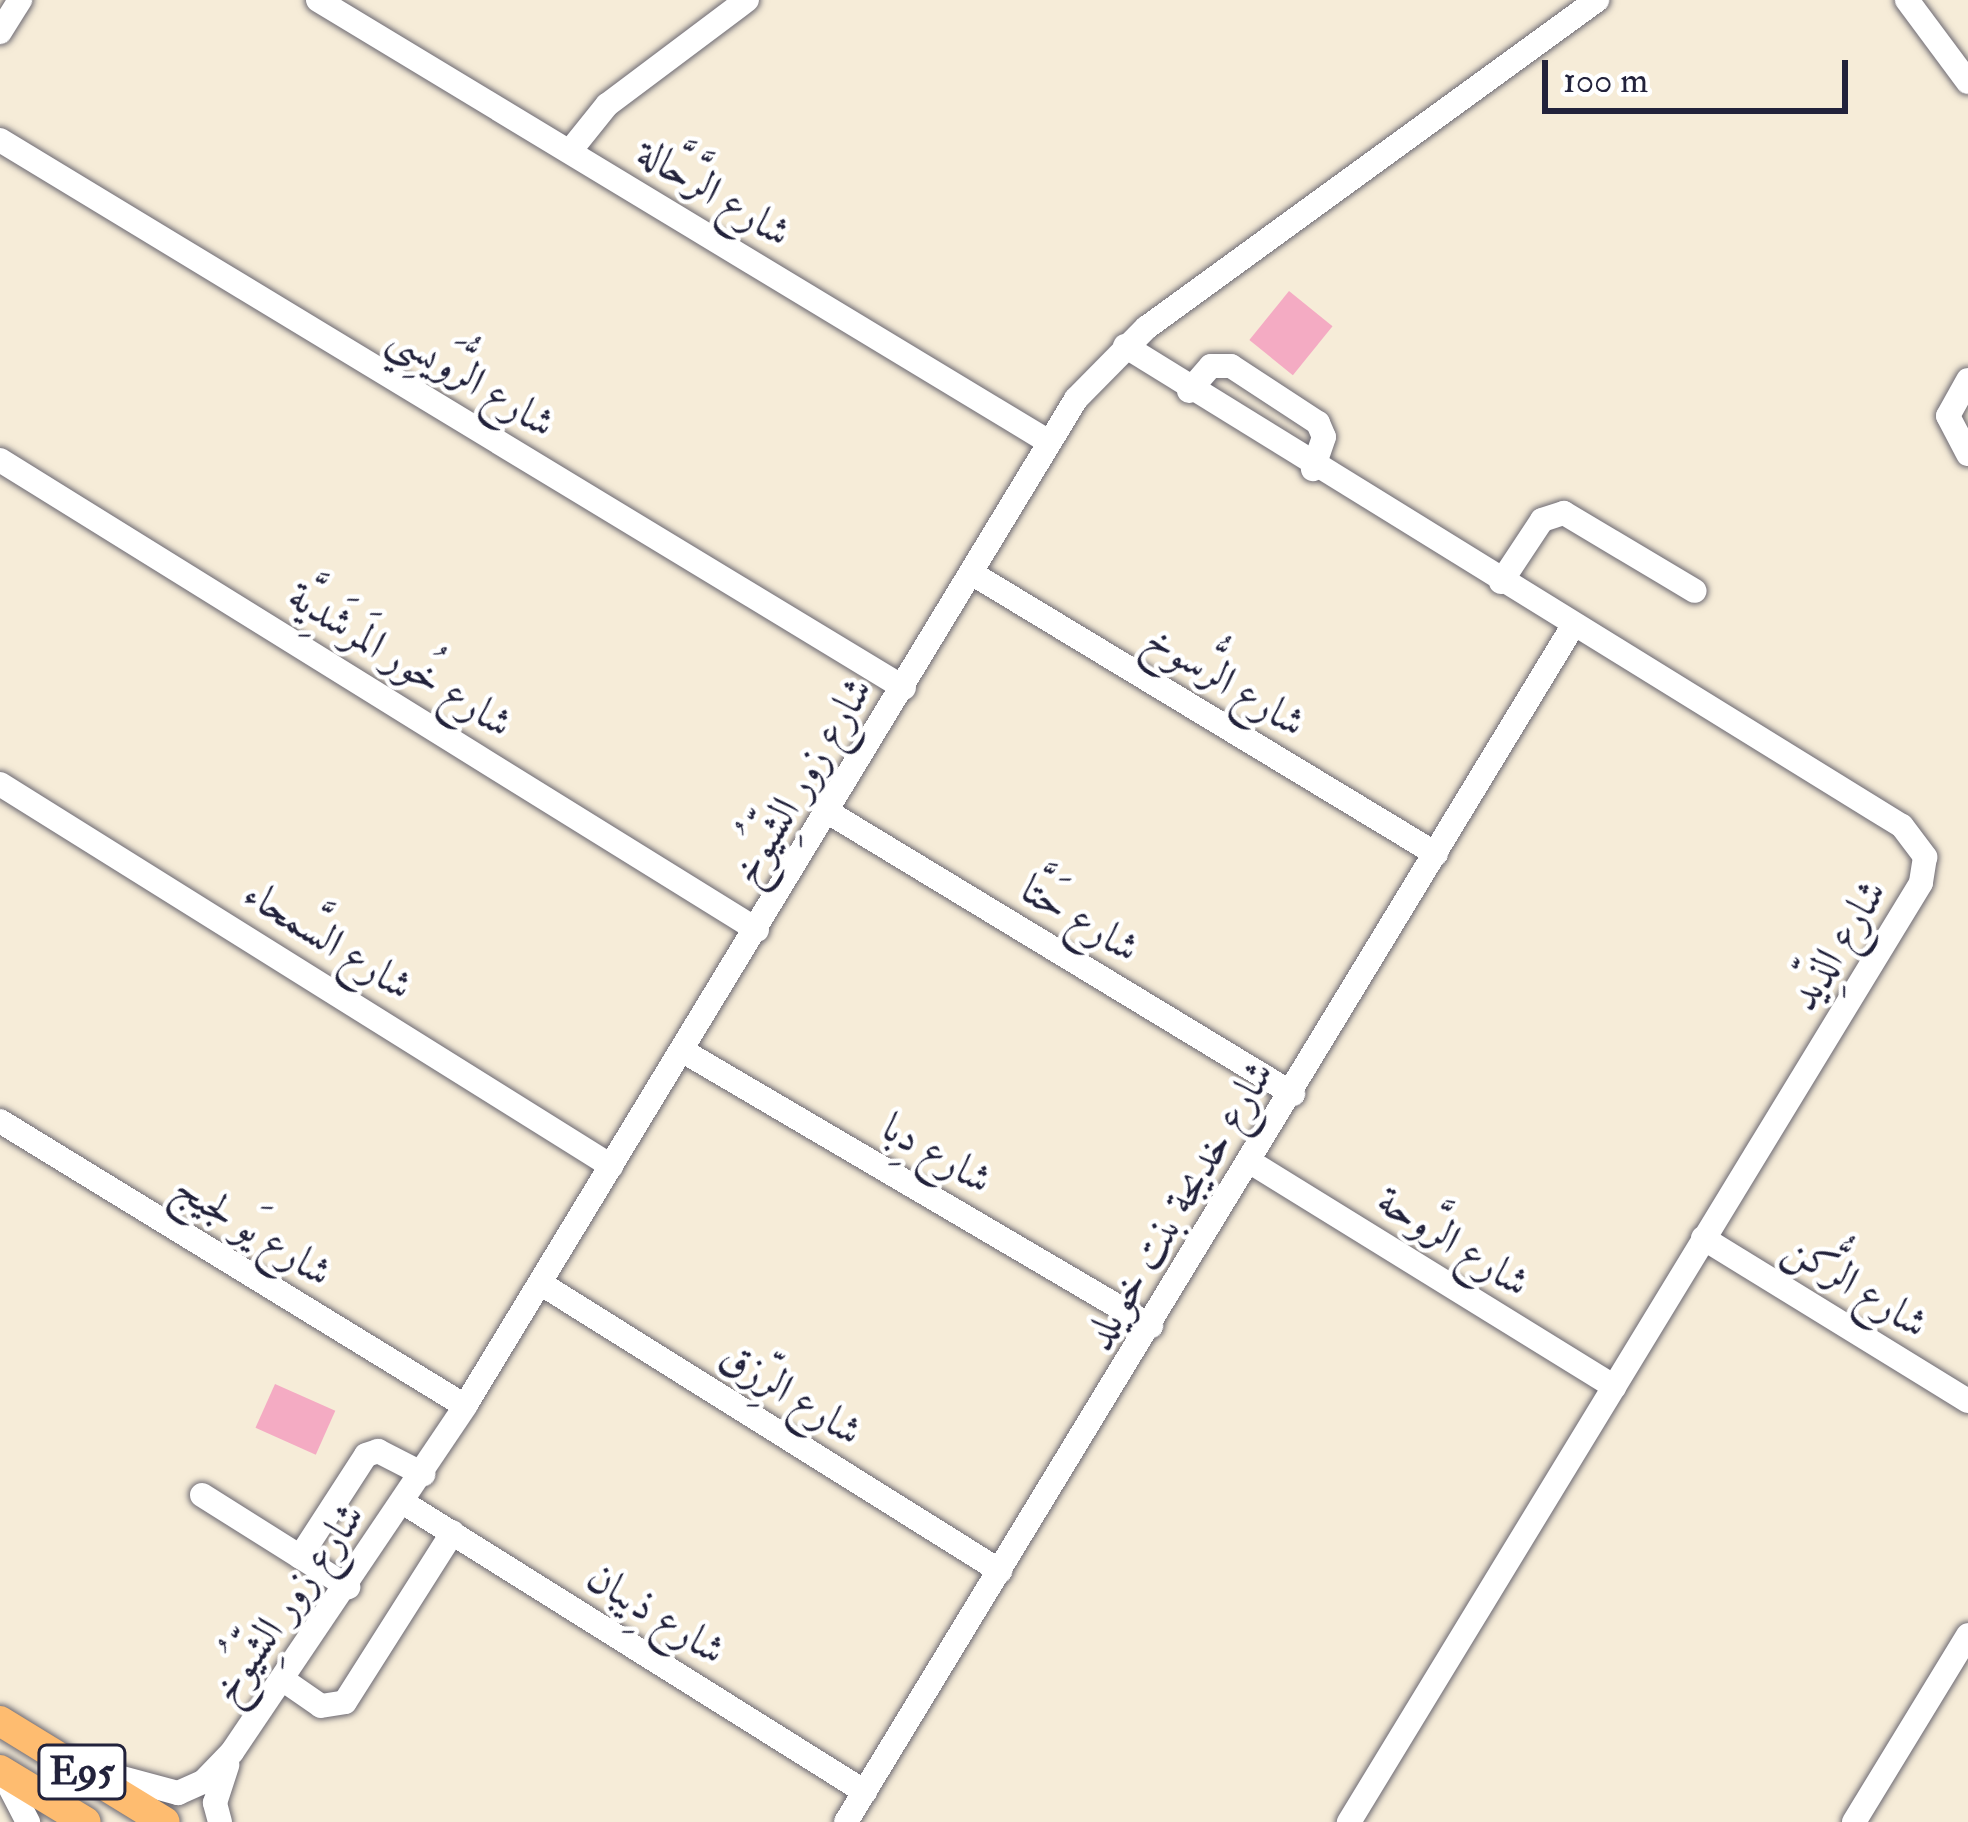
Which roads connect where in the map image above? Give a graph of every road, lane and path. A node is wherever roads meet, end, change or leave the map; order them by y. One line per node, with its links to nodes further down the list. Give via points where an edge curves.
1 (20, 0): 6 (street)
2 (747, 0): 9 (street, via 607,106)
3 (1597, 0): 10 (street, شارع زور الشِّيُوخ)
4 (1907, 0): 7 (street)
5 (335, 4): 9 (street, شارع الرَّحَّالة)
6 (0, 32)
7 (1968, 82)
8 (0, 140): 21 (street, شارع الرُّوَيسِي)
9 (570, 152): 13 (street, شارع الرَّحَّالة)
10 (1125, 346): 12 (street, شارع الذِّيد); 13 (street, شارع زور الشِّيُوخ)
11 (1968, 380): 14 (street, via 1948,416)
12 (1189, 391): 16 (street, شارع الذِّيد); 16 (street, via 1211,365 1231,366 1318,423 1324,437)
13 (1049, 442): 17 (street, شارع زور الشِّيُوخ)
14 (1968, 454)
15 (0, 460): 25 (street, شارع خُور المَرشَدِيَّة)
16 (1313, 469): 18 (street, شارع الذِّيد)
17 (973, 574): 21 (street, شارع زور الشِّيُوخ); 24 (street, شارع الرُّسوخ)
18 (1501, 581): 19 (street, via 1537,526 1564,513); 20 (street, شارع الذِّيد)
19 (1695, 591)
20 (1573, 626): 24 (street, شارع خديجة بنت خويلد); 31 (street, شارع الذِّيد, via 1902,826 1924,857 1922,883)
21 (904, 688): 23 (street, شارع زور الشِّيُوخ)
22 (0, 784): 30 (street, شارع السَّمحاء)
23 (827, 812): 25 (street, شارع زور الشِّيُوخ); 27 (street, شارع حَتَّا)
24 (1436, 854): 27 (street, شارع خديجة بنت خويلد)
25 (757, 930): 26 (street, شارع زور الشِّيُوخ)
26 (683, 1051): 30 (street, شارع زور الشِّيُوخ); 33 (street, شارع دِبا)
27 (1293, 1094): 29 (street, شارع خديجة بنت خويلد)
28 (0, 1121): 36 (street, شارع يَو لجيج)
29 (1252, 1163): 33 (street, شارع خديجة بنت خويلد); 34 (street, شارع الرَّوحة)
30 (611, 1166): 32 (street, شارع زور الشِّيُوخ)
31 (1703, 1238): 34 (street, شارع الذِّيد); 35 (street, شارع الرُّكن)
32 (540, 1283): 36 (street, شارع زور الشِّيُوخ); 42 (street, شارع الرِّزق)
33 (1151, 1326): 42 (street, شارع خديجة بنت خويلد)
34 (1614, 1387): 56 (street, شارع الذِّيد)
35 (1968, 1401)
36 (465, 1406): 37 (street, شارع زور الشِّيُوخ)
37 (423, 1474): 39 (street, شارع زور الشِّيُوخ); 41 (street, via 378,1451 366,1455)
38 (202, 1495): 41 (street)
39 (404, 1503): 40 (street, شارع ذِيبان); 43 (street, شارع زور الشِّيُوخ)
40 (453, 1532): 45 (street, via 345,1702 321,1706); 50 (street, شارع ذِيبان)
41 (301, 1558): 43 (street)
42 (1000, 1570): 50 (street, شارع خديجة بنت خويلد)
43 (348, 1587): 45 (street, شارع زور الشِّيُوخ)
44 (1968, 1636): 57 (street)
45 (282, 1679): 47 (street, شارع زور الشِّيُوخ)
46 (0, 1721): 48 (main road, E95)
47 (232, 1752): 48 (street, شارع زور الشِّيُوخ, via 203,1782 178,1792); 54 (street, شارع زور الشِّيُوخ, via 217,1792)
48 (58, 1757): 53 (main road, E95)
49 (0, 1770): 51 (street); 52 (main road, E95)
50 (865, 1792): 55 (street, شارع خديجة بنت خويلد)
51 (28, 1822)
52 (86, 1822)
53 (165, 1822)
54 (220, 1822)
55 (846, 1822)
56 (1349, 1822)
57 (1854, 1822)

